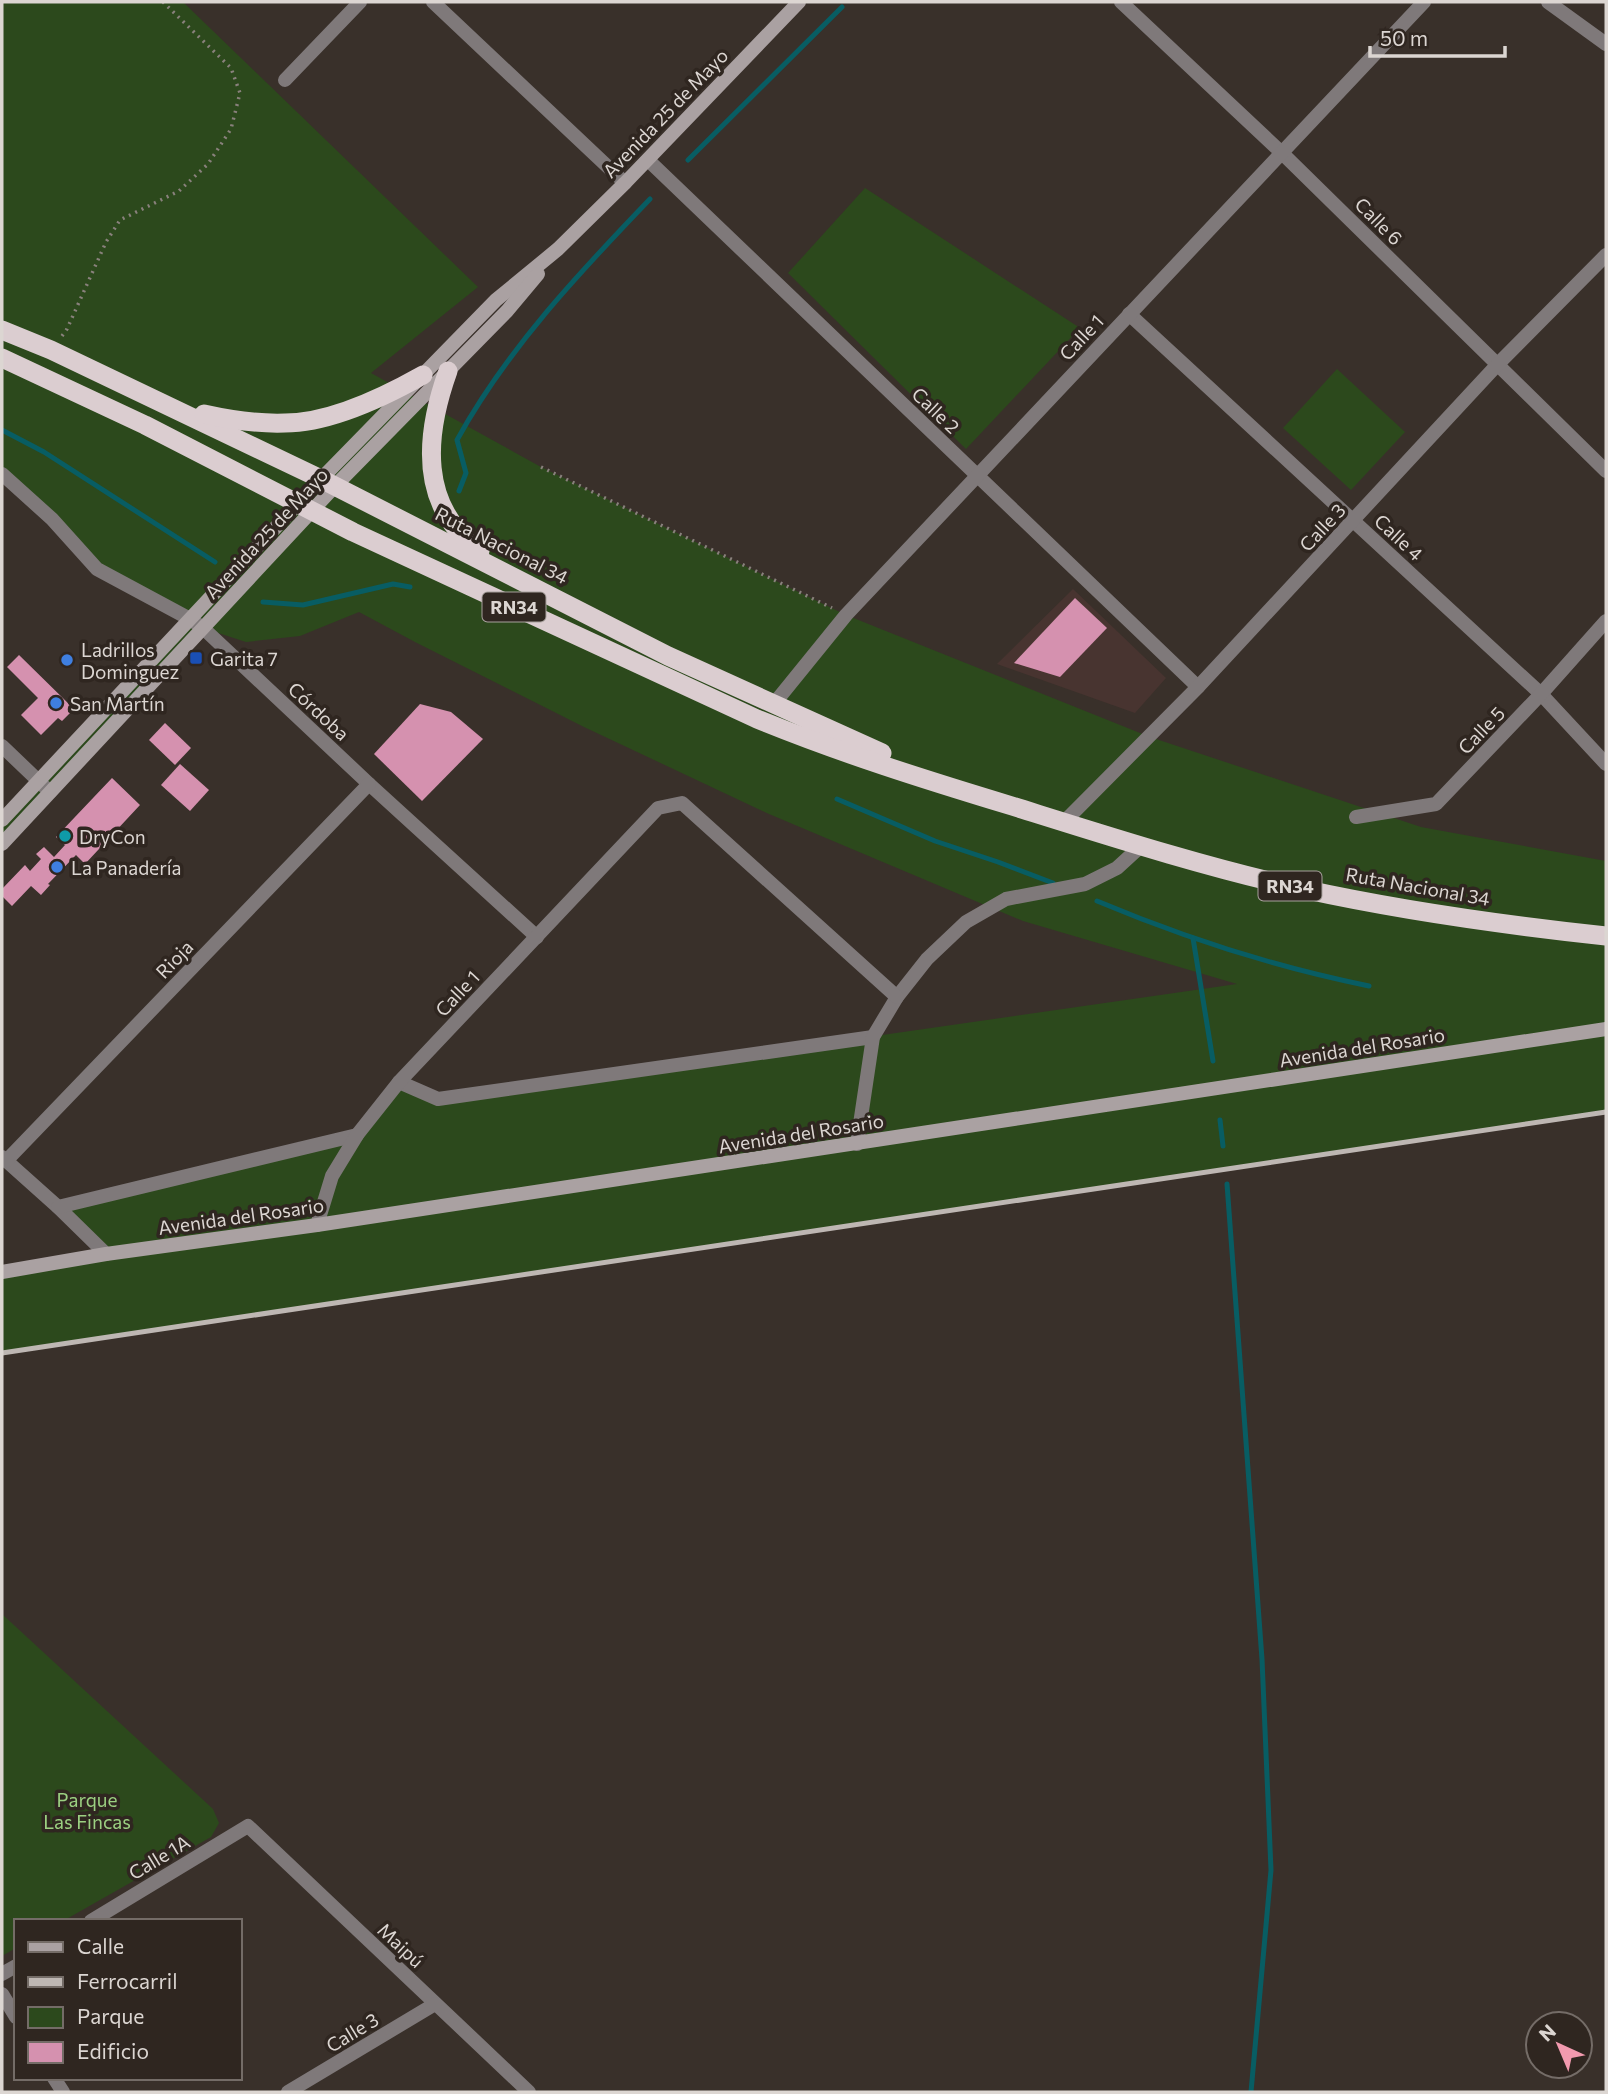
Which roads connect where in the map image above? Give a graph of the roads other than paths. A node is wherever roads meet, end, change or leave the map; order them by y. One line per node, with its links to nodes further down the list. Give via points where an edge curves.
1 (360, 2): 8 (street)
2 (433, 2): 11 (street)
3 (799, 2): 10 (main road, Avenida 25 de Mayo)
4 (1121, 2): 9 (street, Calle 6)
5 (1424, 2): 9 (street, Calle 1)
6 (1548, 2): 7 (street)
7 (1606, 44)
8 (285, 80)
9 (1282, 153): 14 (street, Calle 1); 17 (street, Calle 6)
10 (648, 160): 11 (main road, Avenida 25 de Mayo); 23 (street, Calle 2)
11 (625, 183): 12 (main road, Avenida 25 de Mayo)
12 (558, 249): 18 (main road, Avenida 25 de Mayo, via 507,311); 19 (main road, Avenida 25 de Mayo, via 496,300)
13 (1606, 255): 17 (street, Calle 3)
14 (1129, 314): 23 (street, Calle 1); 26 (street, Calle 4)
15 (2, 330): 20 (highway, Ruta Nacional 34 / RN34)
16 (2, 358): 25 (highway, Ruta Nacional 34 / RN34, via 145,425)
17 (1497, 365): 21 (street, Calle 6); 26 (street, Calle 3)
18 (448, 371): 24 (main road, Avenida 25 de Mayo); 27 (highway, RN34, via 436,406 431,447 437,494 447,516 477,549)
19 (423, 375): 20 (highway, RN34, via 345,411 287,424); 24 (main road, Avenida 25 de Mayo)
20 (172, 407): 24 (highway, Ruta Nacional 34 / RN34)
21 (1606, 471)
22 (2, 474): 28 (street, Córdoba, via 52,519 97,569)
23 (977, 476): 31 (street, Calle 2); 33 (street, Calle 1, via 846,615)
24 (328, 482): 25 (main road, Avenida 25 de Mayo); 27 (highway, Ruta Nacional 34 / RN34)
25 (304, 508): 28 (main road, Avenida 25 de Mayo); 30 (main road, Avenida 25 de Mayo); 39 (highway, Ruta Nacional 34 / RN34, via 757,719)
26 (1354, 521): 31 (street, Calle 3); 32 (street, Calle 4)
27 (574, 607): 33 (highway, Ruta Nacional 34 / RN34)
28 (190, 619): 30 (street, Córdoba); 36 (main road, Avenida 25 de Mayo)
29 (1606, 621): 32 (street, Calle 5)
30 (203, 628): 37 (street, Córdoba); 38 (main road, Avenida 25 de Mayo)
31 (1198, 687): 42 (street, Calle 3)
32 (1541, 694): 35 (street, Calle 4); 40 (street, Calle 5, via 1436,804)
33 (773, 705): 39 (highway, Ruta Nacional 34 / RN34)
34 (2, 746): 36 (street)
35 (1606, 764)
36 (39, 781): 38 (street); 41 (main road, Avenida 25 de Mayo)
37 (369, 784): 46 (street, Córdoba); 53 (street, Rioja)
38 (50, 792): 43 (main road, Avenida 25 de Mayo)
39 (982, 797): 42 (highway, Ruta Nacional 34 / RN34)
40 (1356, 817)
41 (2, 820)
42 (1064, 822): 44 (highway, Ruta Nacional 34 / RN34)
43 (2, 844)
44 (1141, 846): 45 (highway, Ruta Nacional 34 / RN34, via 1303,889 1413,911); 47 (street, via 1118,868 1085,884 1006,899 967,922 927,959)
45 (1606, 936)
46 (537, 937): 47 (street, Calle 1, via 658,808 682,803); 50 (street, Calle 1)
47 (897, 997): 49 (street)
48 (1606, 1030): 52 (main road, Avenida del Rosario)
49 (873, 1037): 50 (street, via 438,1099); 52 (street)
50 (399, 1082): 51 (street, Calle 1)
51 (357, 1135): 54 (street); 55 (street, Calle 1, via 332,1176)
52 (857, 1144): 55 (main road, Avenida del Rosario)
53 (4, 1159): 54 (street)
54 (58, 1207): 56 (street)
55 (317, 1225): 56 (main road, Avenida del Rosario)
56 (106, 1254): 57 (main road, Avenida del Rosario)
57 (2, 1272)
58 (247, 1826): 59 (street, Calle 1A); 61 (street, Maipú)
59 (94, 1919)
60 (2, 1994): 62 (street)
61 (435, 2004): 63 (street, Calle 3); 64 (street, Maipú)
62 (14, 2014)
63 (288, 2092)
64 (529, 2092)

